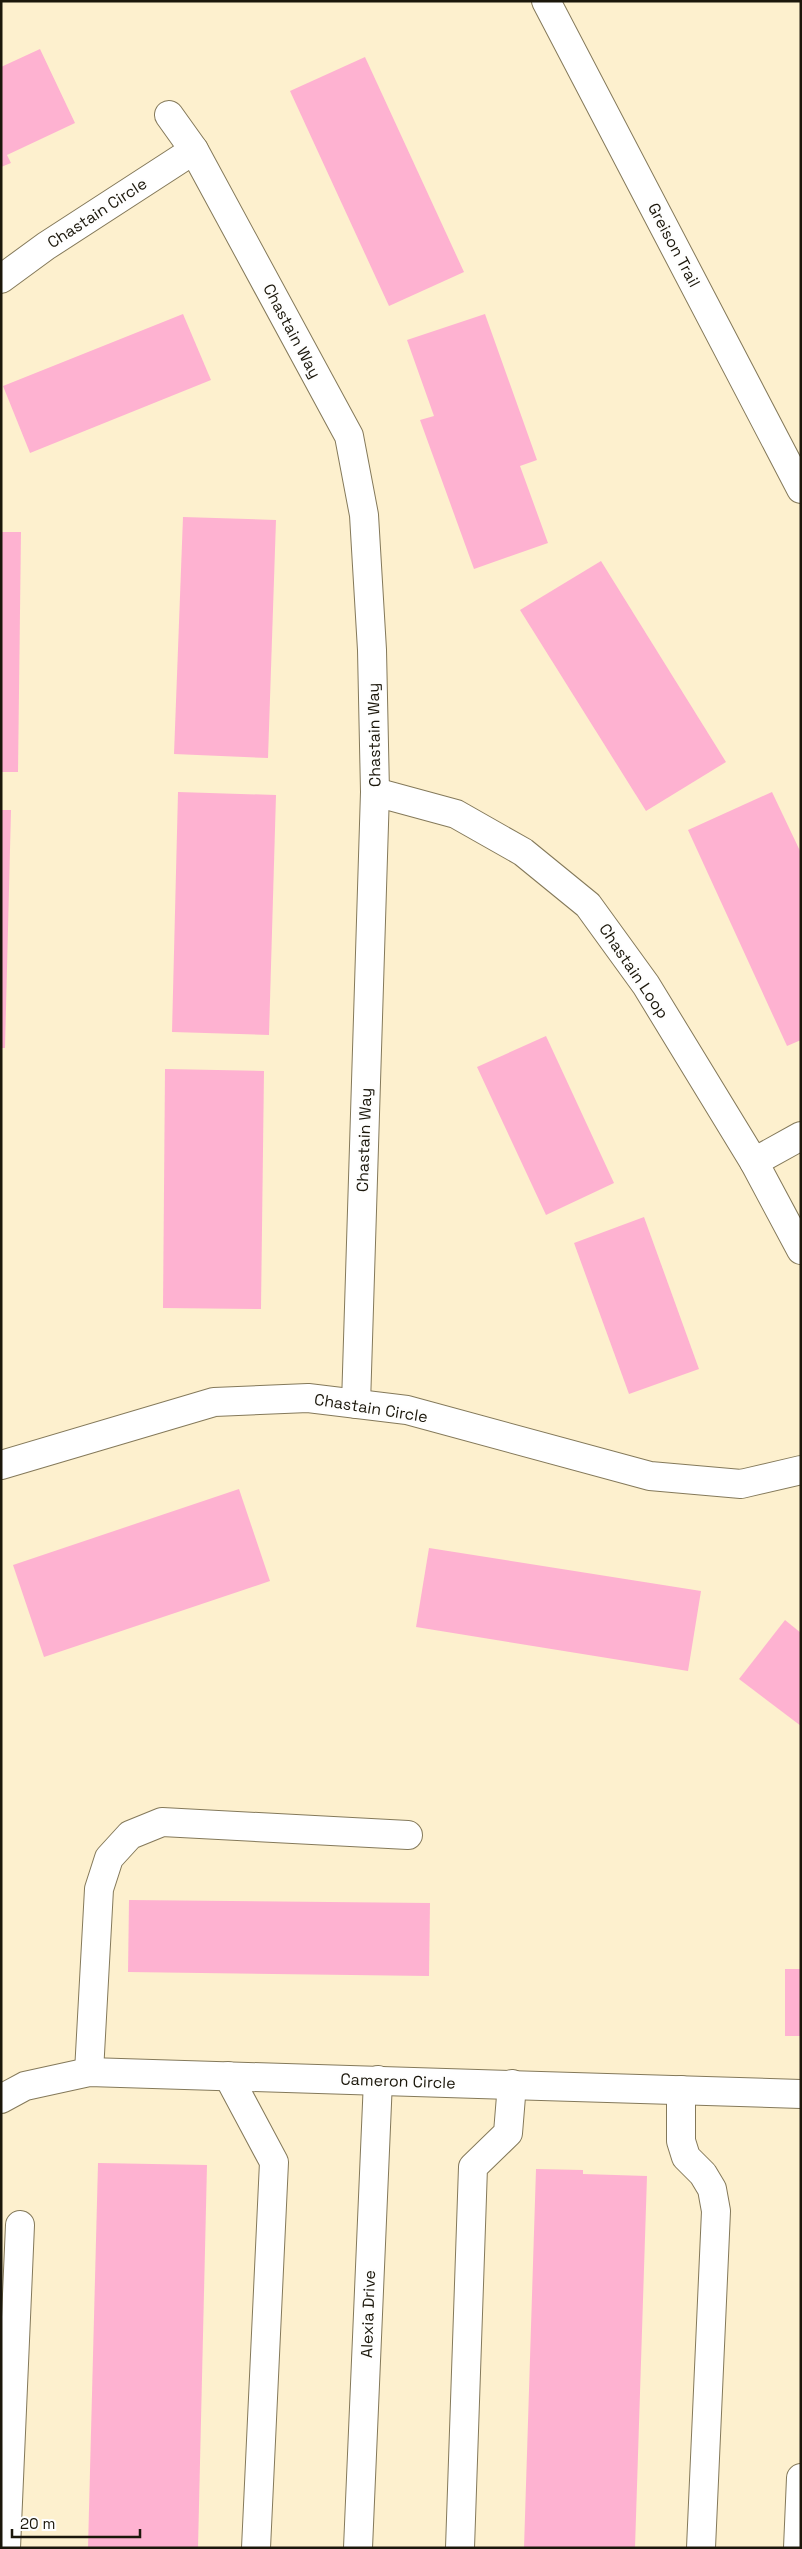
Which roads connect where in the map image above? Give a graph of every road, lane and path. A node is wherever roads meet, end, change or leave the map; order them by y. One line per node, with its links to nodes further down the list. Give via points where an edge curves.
1 (546, 1): 5 (street, Greison Trail)
2 (169, 115): 3 (street, Chastain Way)
3 (194, 150): 4 (street, Chastain Circle); 6 (street, Chastain Way, via 349,436 364,515 372,650)
4 (1, 279)
5 (801, 489)
6 (375, 792): 8 (street, Chastain Loop, via 456,814 522,852 588,905 646,985); 10 (street, Chastain Way)
7 (801, 1136): 8 (street)
8 (754, 1162): 9 (street, Chastain Loop)
9 (801, 1250)
10 (356, 1404): 11 (street, Chastain Circle, via 308,1398 214,1402); 12 (street, Chastain Circle, via 407,1410 650,1476 741,1484)
11 (1, 1465)
12 (801, 1470)
13 (408, 1835): 14 (street, via 162,1822 130,1835 110,1858 99,1889)
14 (89, 2072): 15 (street, Cameron Circle); 20 (street, Cameron Circle, via 24,2086)
15 (228, 2076): 16 (street, Cameron Circle); 25 (street, via 274,2162)
16 (378, 2080): 17 (street, Cameron Circle); 26 (street, Alexia Drive)
17 (512, 2084): 18 (street, Cameron Circle); 27 (street, via 508,2132 473,2167)
18 (681, 2090): 19 (street, Cameron Circle); 28 (street, via 681,2141 686,2157 712,2189 716,2211)
19 (801, 2094)
20 (1, 2099)
21 (20, 2225): 22 (street)
22 (6, 2446): 24 (street)
23 (801, 2478): 29 (street)
24 (6, 2548)
25 (256, 2548)
26 (358, 2548)
27 (460, 2548)
28 (702, 2548)
29 (798, 2548)

